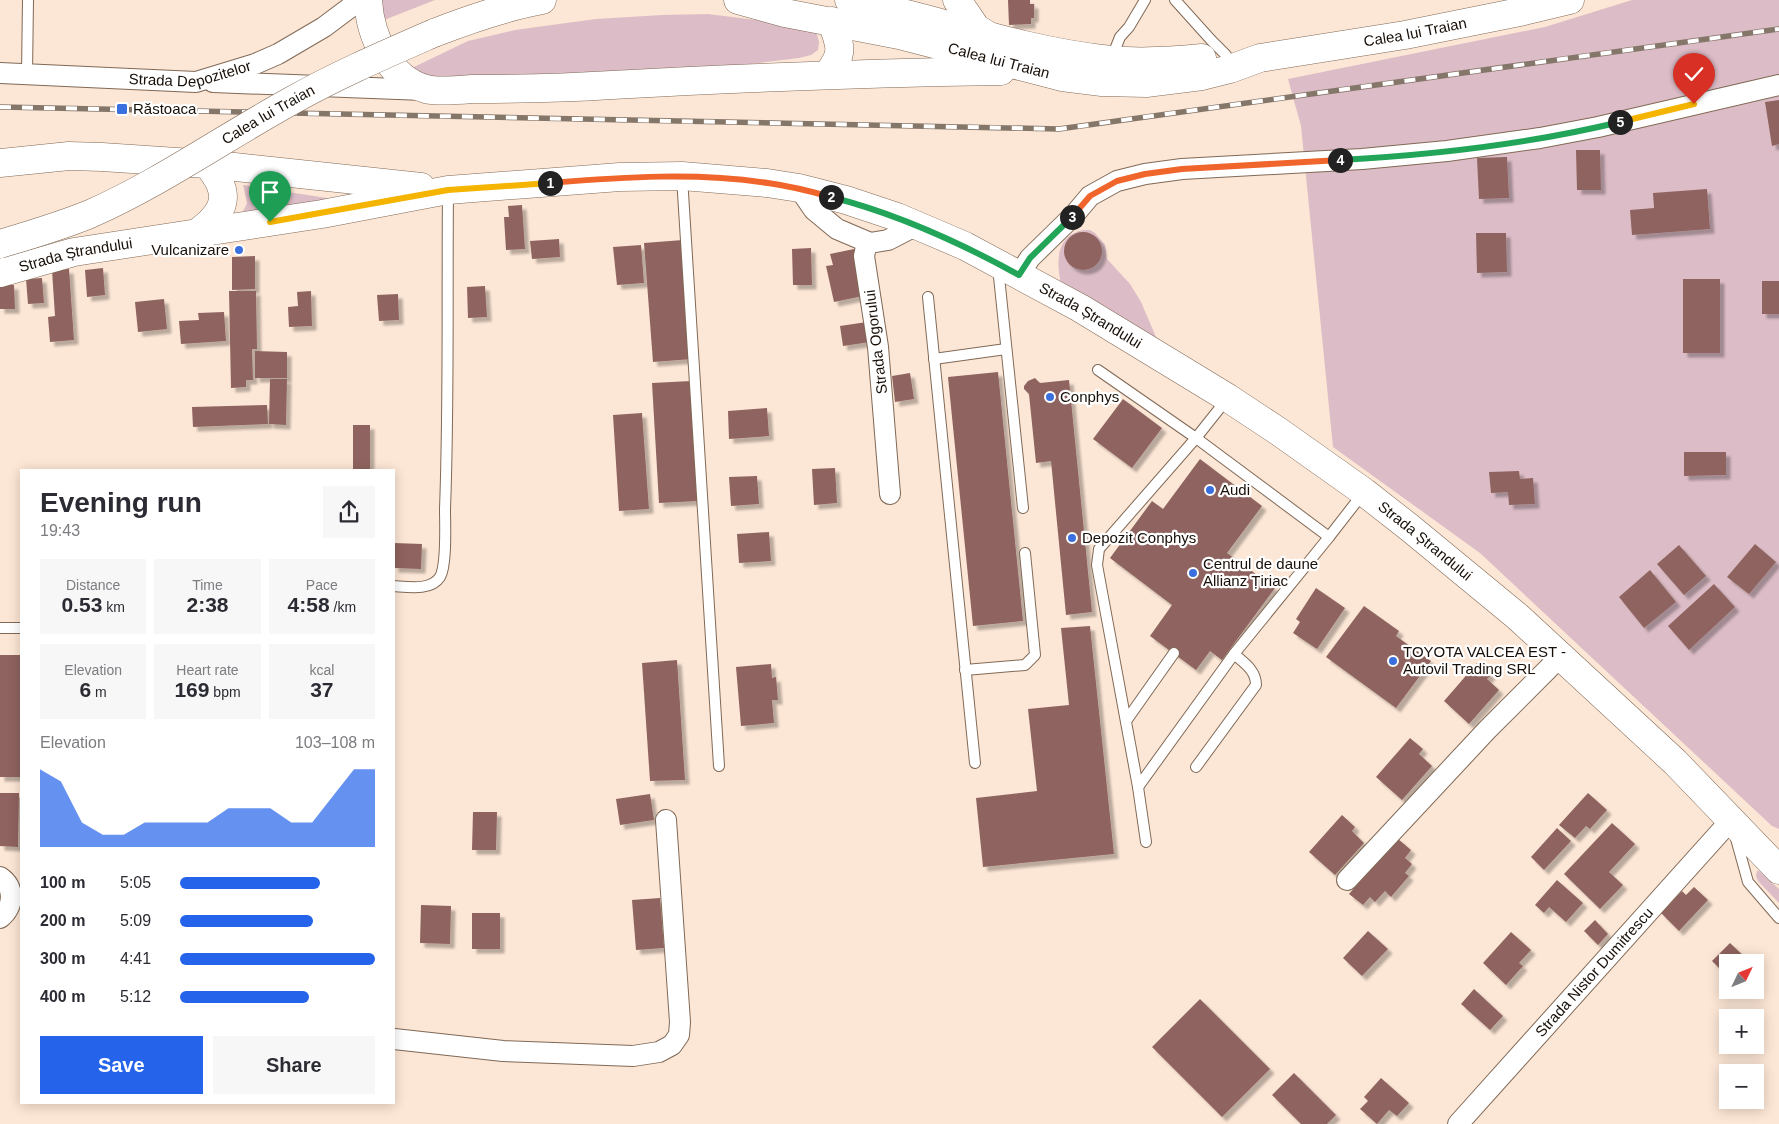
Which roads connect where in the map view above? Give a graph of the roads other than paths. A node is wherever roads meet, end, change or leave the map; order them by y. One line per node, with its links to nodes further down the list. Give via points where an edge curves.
1 (28, 0): 18 (lane)
2 (360, 0): 20 (street, Strada Depozitelor, via 324,27 278,54)
3 (368, 0): 22 (main road, via 372,25 388,62)
4 (542, 0): 31 (main road, Calea lui Traian, bridge, via 472,18 369,61 290,101 163,176 90,214)
5 (738, 0): 11 (main road, Calea lui Traian)
6 (849, 0): 12 (main road, Calea lui Traian)
7 (957, 0): 12 (main road, via 976,28)
8 (1144, 0): 15 (lane, via 1120,37)
9 (1175, 0): 13 (lane)
10 (1570, 0): 14 (main road, Calea lui Traian, via 1405,35)
11 (832, 21): 16 (main road, Calea lui Traian); 19 (main road, via 840,45)
12 (992, 38): 15 (main road, Calea lui Traian)
13 (1226, 55): 14 (main road, Calea lui Traian); 15 (main road, Calea lui Traian, via 1158,61)
14 (1260, 58): 16 (main road, Calea lui Traian, via 1202,76 1146,83 1102,82)
15 (1111, 60)
16 (1030, 70): 19 (main road)
17 (0, 73): 18 (street, Strada Depozitelor)
18 (27, 74): 20 (street, Strada Depozitelor)
19 (828, 74): 22 (main road, via 553,89)
20 (196, 82): 22 (street)
21 (1779, 85): 32 (street, via 1540,138 1362,159 1145,174 1117,181 1090,196 1030,258)
22 (427, 90)
23 (0, 163): 24 (main road, via 69,156)
24 (207, 164): 27 (main road); 29 (main road, via 218,176 223,200 212,223)
25 (682, 176): 26 (main road, Strada Ștrandului, via 767,182); 27 (main road, Strada Ștrandului); 54 (lane)
26 (799, 188): 28 (main road, Strada Ștrandului, via 846,200); 30 (street, via 814,210 837,229)
27 (448, 190): 29 (main road, Strada Ștrandului); 45 (lane, via 444,562 440,576 432,584)
28 (917, 225): 30 (street, via 888,240); 32 (main road, Strada Ștrandului)
29 (197, 233): 33 (main road, Strada Ștrandului, via 74,252)
30 (870, 243): 41 (street, Strada Ogorului, via 864,256 878,346)
31 (0, 244)
32 (1008, 269): 35 (lane); 38 (main road, Strada Ștrandului, via 1080,308)
33 (0, 272)
34 (928, 297): 36 (lane)
35 (1006, 349): 36 (lane); 42 (lane)
36 (934, 359): 51 (lane)
37 (1098, 370): 39 (lane)
38 (1228, 398): 39 (lane); 40 (main road, Strada Ștrandului)
39 (1196, 438): 43 (lane); 52 (lane, via 1099,548 1098,565)
40 (1364, 492): 43 (lane); 50 (main road, Strada Ștrandului, via 1474,580)
41 (890, 494)
42 (1023, 508)
43 (1329, 536): 49 (lane)
44 (1025, 552): 51 (lane, via 1035,655 1025,665)
45 (395, 586)
46 (0, 628): 47 (lane)
47 (20, 628)
48 (1174, 653): 52 (lane)
49 (1234, 654): 55 (lane, via 1256,676 1256,685); 56 (lane)
50 (1560, 656): 58 (main road, Strada Ștrandului, via 1675,762); 62 (street)
51 (965, 670): 53 (lane)
52 (1126, 721): 56 (lane)
53 (975, 763)
54 (719, 766)
55 (1196, 766)
56 (1138, 787): 59 (lane)
57 (666, 820): 65 (street, via 680,1022 679,1035 672,1045 659,1052 633,1056 503,1051)
58 (1730, 820): 60 (main road, Strada Ștrandului); 64 (lane, via 1748,882); 66 (street, Strada Nistor Dumitrescu)
59 (1146, 842)
60 (1775, 859)
61 (0, 877): 63 (street, via 11,893)
62 (1347, 880)
63 (11, 907)
64 (1779, 918)
65 (395, 1039)
66 (1458, 1124)

